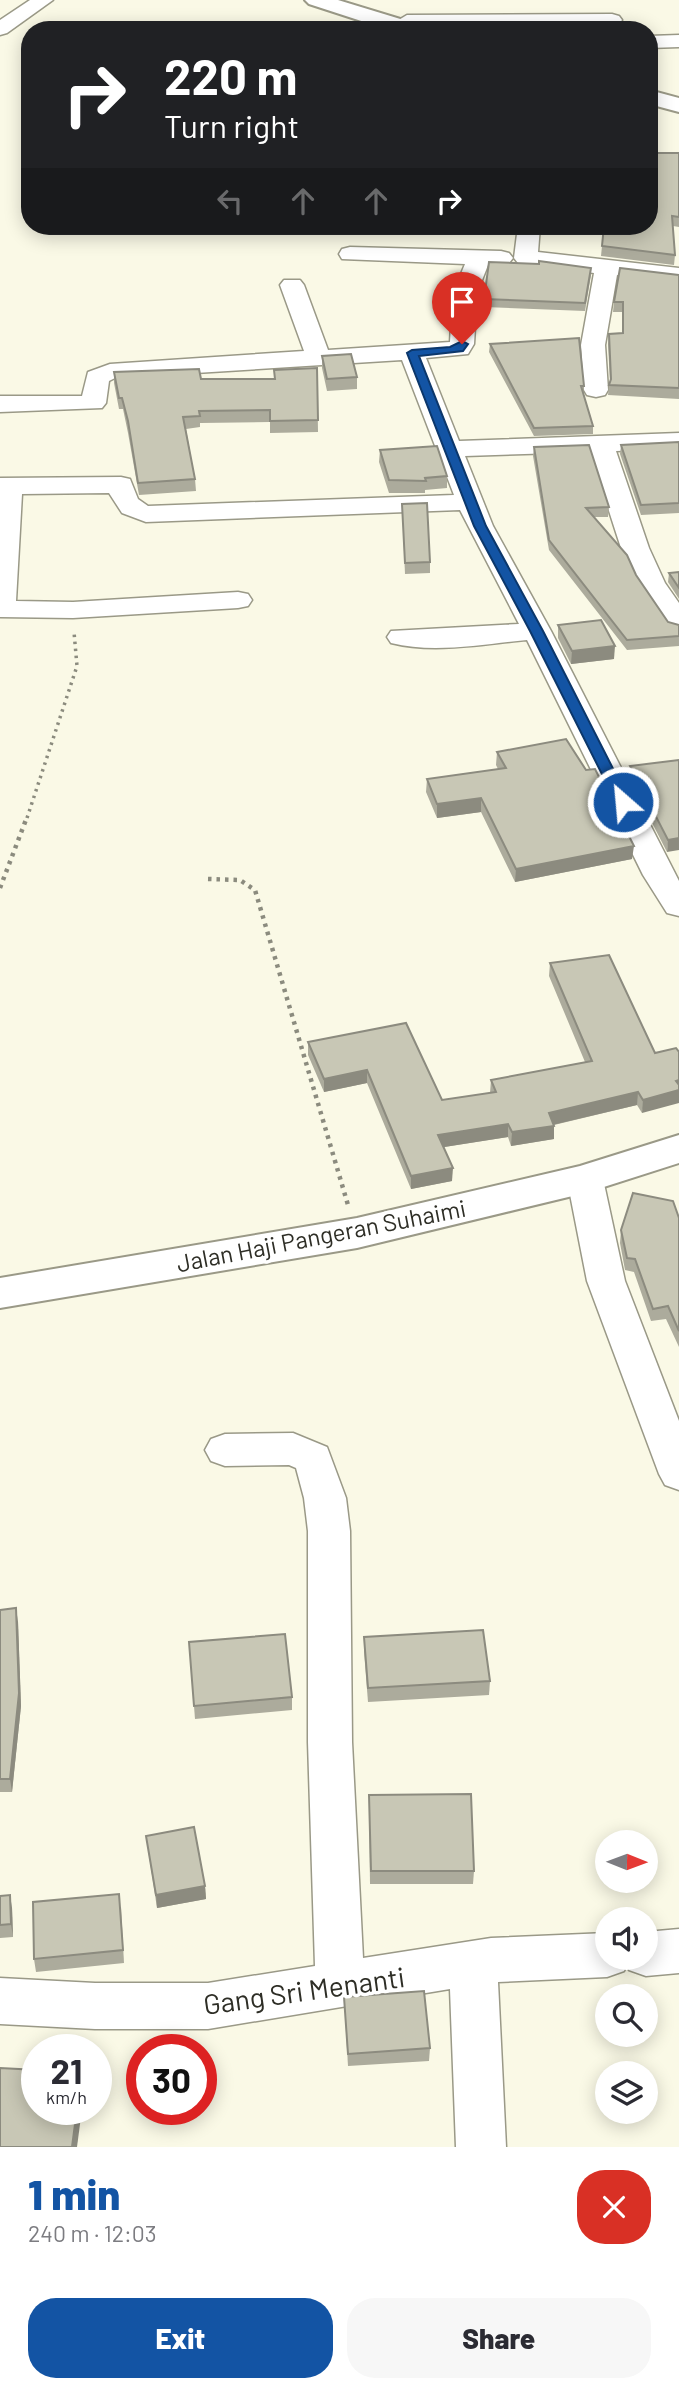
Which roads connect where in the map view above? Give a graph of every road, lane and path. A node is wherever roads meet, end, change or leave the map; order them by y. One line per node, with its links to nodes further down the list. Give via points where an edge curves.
1 (43, 0): 8 (street)
2 (316, 0): 5 (main road)
3 (410, 0): 6 (street)
4 (614, 0): 7 (street)
5 (389, 21)
6 (407, 21)
7 (612, 21)
8 (0, 29)
9 (679, 41): 10 (street)
10 (658, 42)
11 (658, 99): 12 (main road)
12 (679, 105)
13 (528, 235): 16 (street)
14 (350, 254): 15 (street)
15 (479, 257): 16 (street); 20 (street, via 465,293 459,349)
16 (526, 258): 17 (street)
17 (607, 267): 18 (street); 22 (street, via 593,345)
18 (679, 275)
19 (292, 285): 21 (street)
20 (412, 353): 21 (street); 26 (street)
21 (319, 359): 23 (street, via 110,372 97,377 93,403)
22 (596, 390)
23 (0, 404)
24 (679, 441): 25 (street)
25 (600, 442): 26 (street); 32 (street, via 635,548 651,583)
26 (448, 449): 28 (street)
27 (4, 486): 28 (street, via 121,485 129,506 146,514); 30 (street)
28 (470, 502): 33 (street)
29 (238, 600): 31 (street)
30 (0, 608): 31 (street)
31 (73, 610): 36 (path, via 77,666)
32 (679, 624)
33 (537, 631): 34 (street, via 437,639); 37 (street, via 659,875)
34 (401, 637)
35 (208, 879): 40 (path, via 243,880 256,890)
36 (0, 888)
37 (679, 906)
38 (679, 1149): 39 (main road, Jalan Haji Pangeran Suhaimi)
39 (584, 1178): 40 (main road, Jalan Haji Pangeran Suhaimi); 43 (street, via 606,1281)
40 (357, 1233): 41 (main road, Jalan Haji Pangeran Suhaimi)
41 (0, 1293)
42 (225, 1450): 48 (street, via 293,1449 303,1453 313,1458 325,1498)
43 (679, 1474)
44 (679, 1951): 45 (street)
45 (658, 1953)
46 (595, 1955): 47 (street, Gang Sri Menanti)
47 (472, 1964): 48 (street, Gang Sri Menanti); 50 (street)
48 (340, 1983): 49 (street, Gang Sri Menanti, via 208,2006)
49 (0, 2001)
50 (481, 2147)

